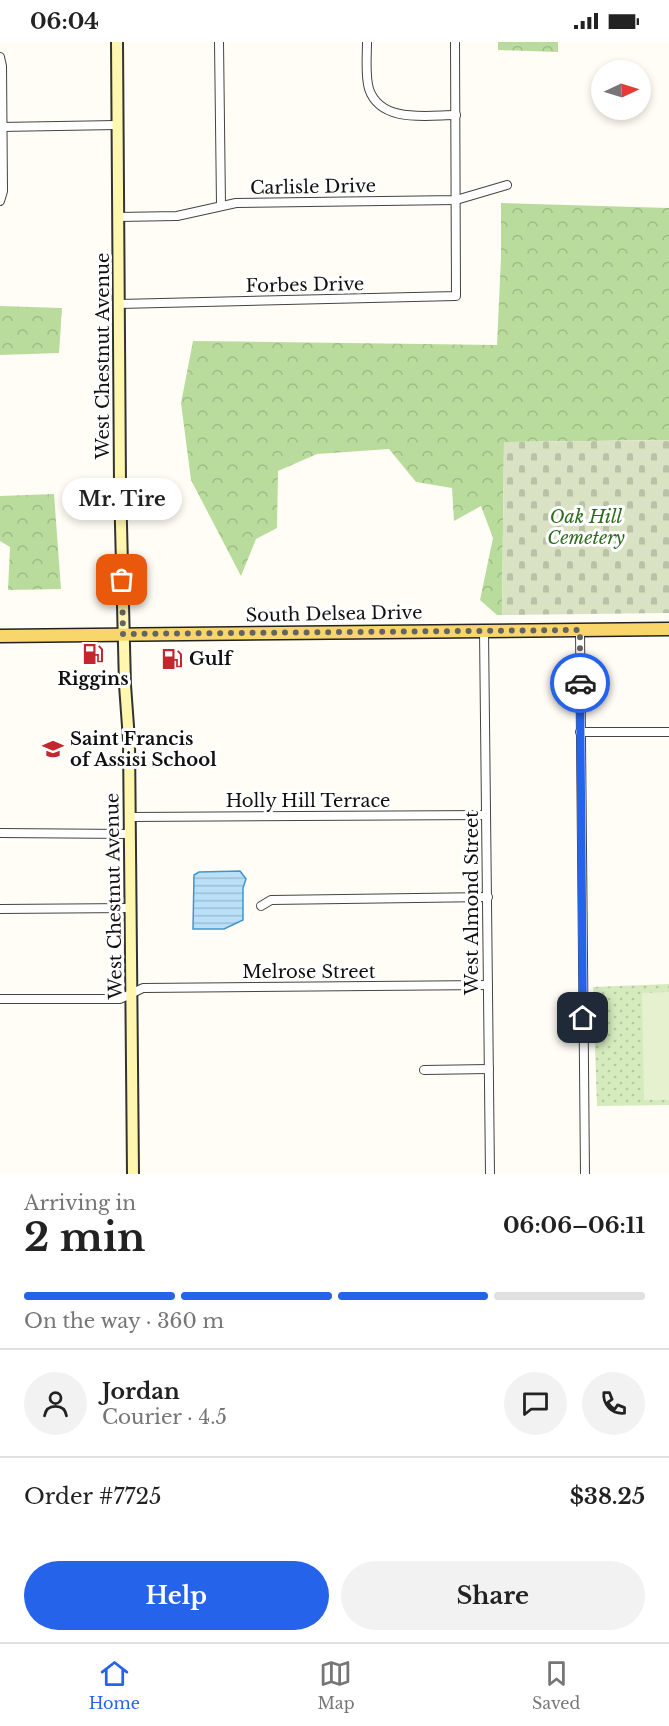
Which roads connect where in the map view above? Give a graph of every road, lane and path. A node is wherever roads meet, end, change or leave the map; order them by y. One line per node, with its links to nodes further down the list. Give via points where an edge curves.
1 (117, 42): 7 (street, West Chestnut Avenue)
2 (219, 42): 12 (street)
3 (367, 42): 6 (street, via 368,81 379,104 406,115)
4 (455, 42): 6 (street)
5 (0, 57): 8 (street)
6 (456, 115): 10 (street)
7 (117, 124): 8 (street); 13 (street, West Chestnut Avenue)
8 (1, 127): 11 (street)
9 (507, 185): 10 (street, Carlisle Drive)
10 (456, 200): 12 (street, Carlisle Drive); 14 (street, Forbes Drive, via 456,296)
11 (0, 201)
12 (221, 205): 13 (street, Carlisle Drive, via 177,216)
13 (118, 217): 14 (street, West Chestnut Avenue)
14 (119, 304): 18 (street, West Chestnut Avenue)
15 (669, 629): 16 (main road, South Delsea Drive)
16 (580, 630): 17 (main road, South Delsea Drive); 20 (street)
17 (484, 631): 18 (main road, South Delsea Drive); 22 (street, West Almond Street)
18 (123, 634): 19 (main road, South Delsea Drive); 23 (street, West Chestnut Avenue)
19 (0, 636)
20 (580, 732): 21 (street); 37 (street)
21 (669, 732)
22 (486, 815): 23 (street, Holly Hill Terrace); 26 (street, West Almond Street)
23 (130, 817): 25 (street, West Chestnut Avenue)
24 (0, 833): 25 (street)
25 (130, 834): 28 (street, West Chestnut Avenue)
26 (488, 897): 27 (street, via 271,900); 30 (street, West Almond Street)
27 (261, 906)
28 (131, 908): 29 (street); 31 (street, West Chestnut Avenue)
29 (0, 909)
30 (488, 985): 31 (street, Melrose Street, via 143,988); 33 (street, West Almond Street)
31 (132, 992): 32 (street, Melrose Street, via 120,999); 35 (street, West Chestnut Avenue)
32 (0, 999)
33 (489, 1069): 34 (street); 36 (street, West Almond Street)
34 (424, 1070)
35 (133, 1174)
36 (490, 1174)
37 (585, 1174)

